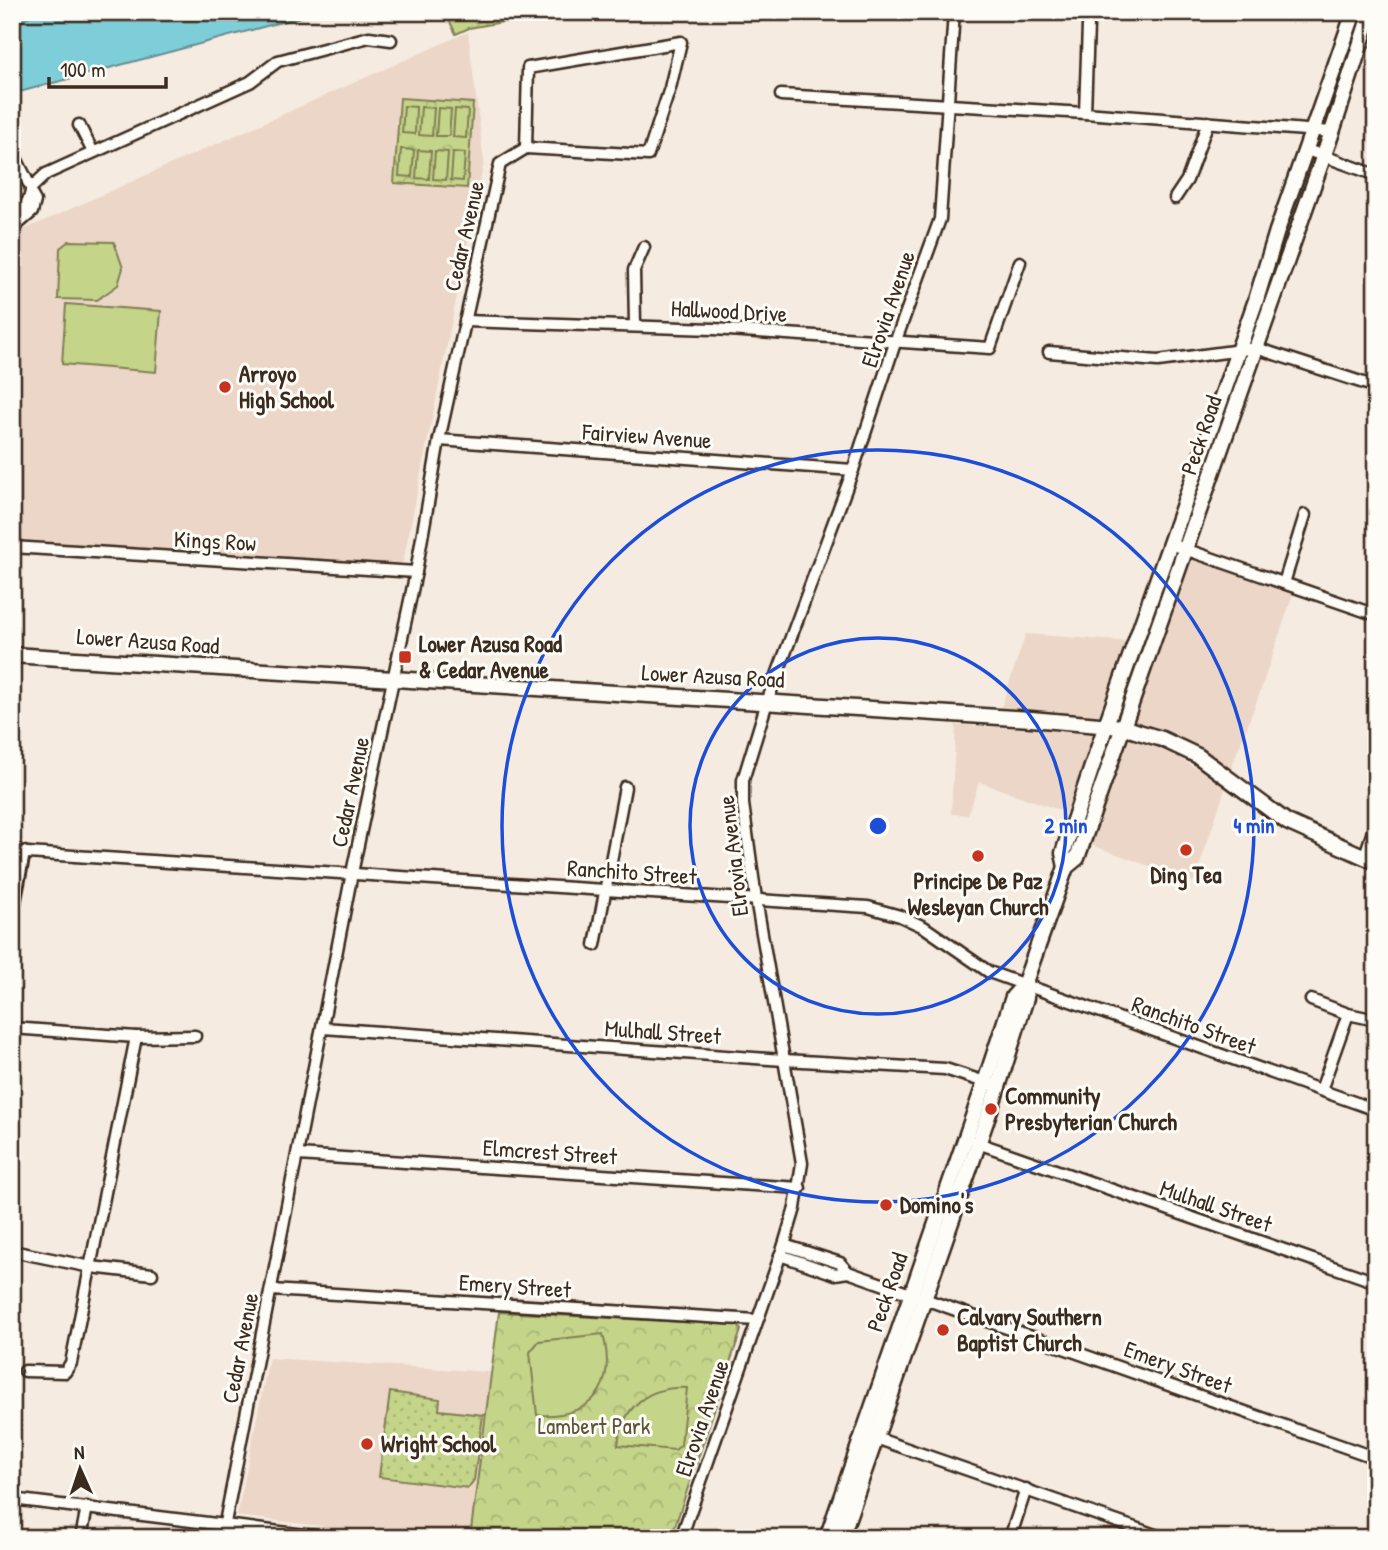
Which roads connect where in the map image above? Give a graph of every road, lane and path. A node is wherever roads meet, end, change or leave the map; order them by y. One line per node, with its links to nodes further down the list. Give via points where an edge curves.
1 (954, 12): 7 (street, Elrovia Avenue)
2 (1354, 12): 11 (main road, Peck Road)
3 (1371, 12): 12 (main road, Peck Road)
4 (1088, 25): 8 (street)
5 (391, 40): 16 (street, via 369,37 278,61 250,82)
6 (781, 95): 7 (street)
7 (949, 106): 8 (street); 27 (street, Elrovia Avenue, via 940,219)
8 (1085, 113): 9 (street)
9 (1208, 122): 11 (street); 20 (street, via 1187,180)
10 (79, 125): 16 (street)
11 (1314, 131): 12 (street); 15 (main road, Peck Road)
12 (1332, 132): 17 (main road, Peck Road)
13 (526, 148): 13 (street, via 528,68 681,41 648,155); 25 (street, Cedar Avenue, via 500,164)
14 (12, 150): 19 (street)
15 (1307, 150): 17 (street); 29 (main road, Peck Road)
16 (93, 152): 19 (street, via 46,174)
17 (1322, 156): 18 (street); 28 (main road, Peck Road)
18 (1376, 175)
19 (31, 191): 21 (street); 22 (street, via 35,201 32,212)
20 (1175, 198)
21 (12, 220)
22 (12, 229)
23 (644, 247): 26 (street, via 634,270)
24 (1020, 262): 27 (street, Hallwood Drive, via 990,348)
25 (465, 321): 26 (street, Hallwood Drive); 32 (street, Cedar Avenue)
26 (635, 326): 27 (street, Hallwood Drive)
27 (896, 340): 33 (street, Elrovia Avenue)
28 (1256, 348): 29 (street); 31 (street); 37 (main road, Peck Road)
29 (1238, 350): 30 (street, via 1158,361); 35 (main road, Peck Road)
30 (1049, 352)
31 (1376, 387)
32 (439, 440): 33 (street, Fairview Avenue); 38 (street, Cedar Avenue)
33 (853, 470): 43 (street, Elrovia Avenue)
34 (1305, 515): 39 (street)
35 (1170, 544): 37 (street); 44 (main road, Peck Road)
36 (12, 547): 38 (street, Kings Row)
37 (1185, 550): 39 (street); 45 (main road, Peck Road)
38 (416, 572): 42 (street, Cedar Avenue)
39 (1284, 583): 40 (street)
40 (1376, 615)
41 (12, 655): 42 (main road, Lower Azusa Road)
42 (394, 680): 43 (main road, Lower Azusa Road); 51 (street, Cedar Avenue)
43 (767, 702): 44 (main road, Lower Azusa Road); 53 (street, Elrovia Avenue, via 743,780)
44 (1106, 725): 45 (main road, Lower Azusa Road); 50 (main road, Peck Road, via 1063,853)
45 (1122, 727): 49 (main road, Lower Azusa Road, via 1162,738 1198,756 1287,822); 50 (main road, Peck Road, via 1077,858)
46 (625, 787): 52 (street)
47 (1376, 822): 49 (street)
48 (18, 852): 51 (street, Ranchito Street); 54 (street)
49 (1370, 860)
50 (1066, 867): 56 (main road, Peck Road)
51 (352, 873): 52 (street, Ranchito Street); 61 (street, Cedar Avenue)
52 (605, 890): 53 (street, Ranchito Street); 55 (street)
53 (756, 899): 56 (street, Ranchito Street, via 868,907 900,916 989,972); 64 (street, Elrovia Avenue)
54 (12, 910)
55 (595, 944)
56 (1024, 985): 65 (main road, Peck Road, via 1026,998); 66 (street, Ranchito Street)
57 (1311, 1000): 58 (street)
58 (1348, 1014): 59 (street); 66 (street)
59 (1376, 1020)
60 (12, 1028): 63 (street)
61 (323, 1028): 64 (street, Mulhall Street); 69 (street, Cedar Avenue)
62 (195, 1036): 63 (street)
63 (136, 1037): 73 (street)
64 (784, 1060): 65 (street, Mulhall Street, via 946,1069); 70 (street, Elrovia Avenue, via 802,1163)
65 (992, 1084): 68 (main road, Peck Road)
66 (1321, 1090): 67 (street, Ranchito Street)
67 (1376, 1110)
68 (971, 1140): 75 (street, Mulhall Street); 77 (main road, Peck Road)
69 (298, 1155): 70 (street, Elmcrest Street); 76 (street, Cedar Avenue)
70 (800, 1188): 71 (street, Elrovia Avenue)
71 (782, 1250): 77 (street, Emery Street, via 835,1274 848,1272); 78 (street, Elrovia Avenue)
72 (12, 1251): 73 (street)
73 (91, 1267): 74 (street); 79 (street, via 72,1363 65,1372)
74 (152, 1274)
75 (1376, 1282)
76 (271, 1290): 78 (street, Emery Street); 85 (street, Cedar Avenue)
77 (917, 1296): 80 (main road, Peck Road); 81 (street, Emery Street)
78 (757, 1320): 89 (street, Elrovia Avenue)
79 (24, 1371)
80 (869, 1436): 82 (street); 90 (main road, Peck Road); 91 (main road, Peck Road)
81 (1376, 1458)
82 (1026, 1489): 92 (street); 93 (street)
83 (12, 1499): 84 (street)
84 (87, 1507): 85 (street); 86 (street)
85 (225, 1524): 87 (street, Cedar Avenue); 88 (street)
86 (81, 1538)
87 (222, 1538)
88 (330, 1538)
89 (681, 1538)
90 (827, 1538)
91 (841, 1538)
92 (1010, 1538)
93 (1164, 1538)

